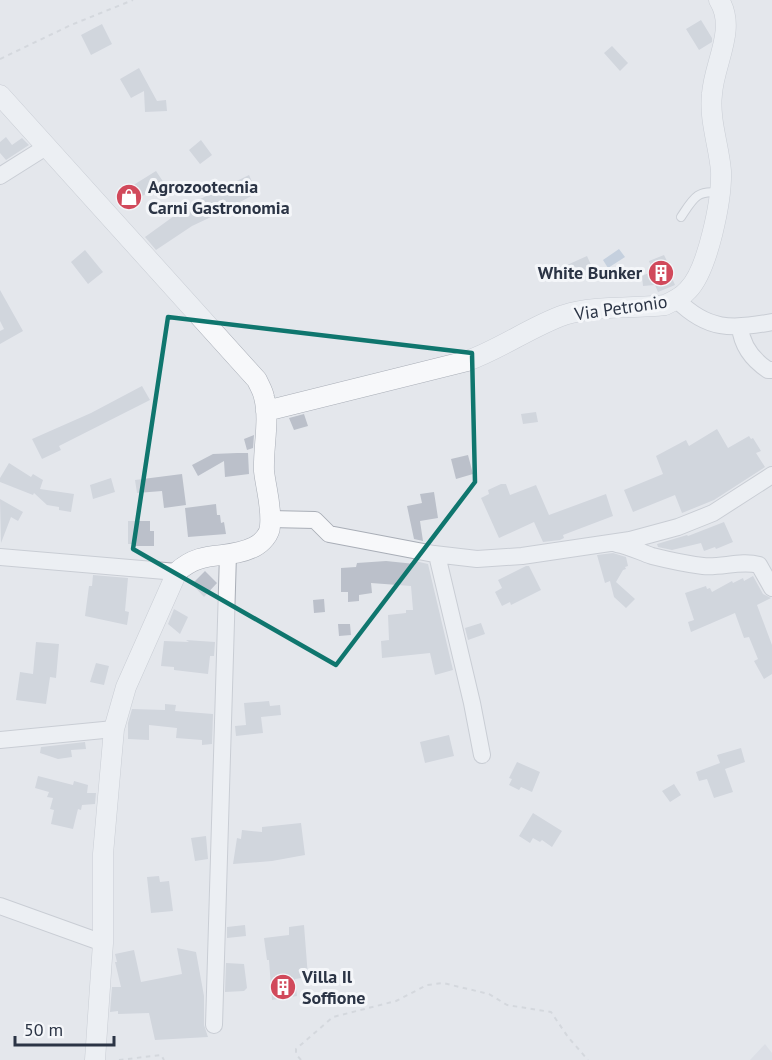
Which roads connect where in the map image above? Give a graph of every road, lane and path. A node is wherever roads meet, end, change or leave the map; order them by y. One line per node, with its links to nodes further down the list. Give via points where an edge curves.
1 (133, 0): 3 (path)
2 (719, 0): 7 (street, Via Petronio, via 724,8 726,30 711,100 721,170)
3 (0, 59)
4 (0, 95): 5 (street)
5 (46, 147): 6 (street); 13 (street, via 257,380)
6 (0, 176)
7 (720, 193): 8 (lane, via 696,196); 9 (street, Via Petronio, via 698,276)
8 (681, 216)
9 (677, 300): 11 (street, via 703,321); 13 (street, Via Petronio, via 651,307 582,310 467,361)
10 (772, 322): 11 (street)
11 (740, 327): 12 (street, via 754,359)
12 (772, 370)
13 (266, 411): 15 (street, via 264,470)
14 (772, 475): 16 (street, via 713,513 678,527)
15 (270, 519): 17 (street, via 271,528 265,539 255,547); 18 (street, via 315,520 330,534)
16 (614, 543): 18 (street, via 477,559); 21 (street, via 702,566 753,563 759,565)
17 (228, 554): 20 (street, via 196,558); 27 (street)
18 (437, 555): 24 (street)
19 (0, 557): 20 (street)
20 (177, 572): 22 (street, via 126,687)
21 (772, 588)
22 (114, 729): 23 (street); 26 (street, via 103,854)
23 (0, 740)
24 (482, 755)
25 (0, 906): 26 (street)
26 (103, 943): 28 (street)
27 (214, 1025)
28 (95, 1060)
29 (118, 1060): 30 (path, via 161,1055)
30 (164, 1060)
31 (301, 1060): 32 (path, via 296,1049 333,1017 396,1001 427,985 443,983 489,994 507,1005 551,1012)
32 (588, 1060)

